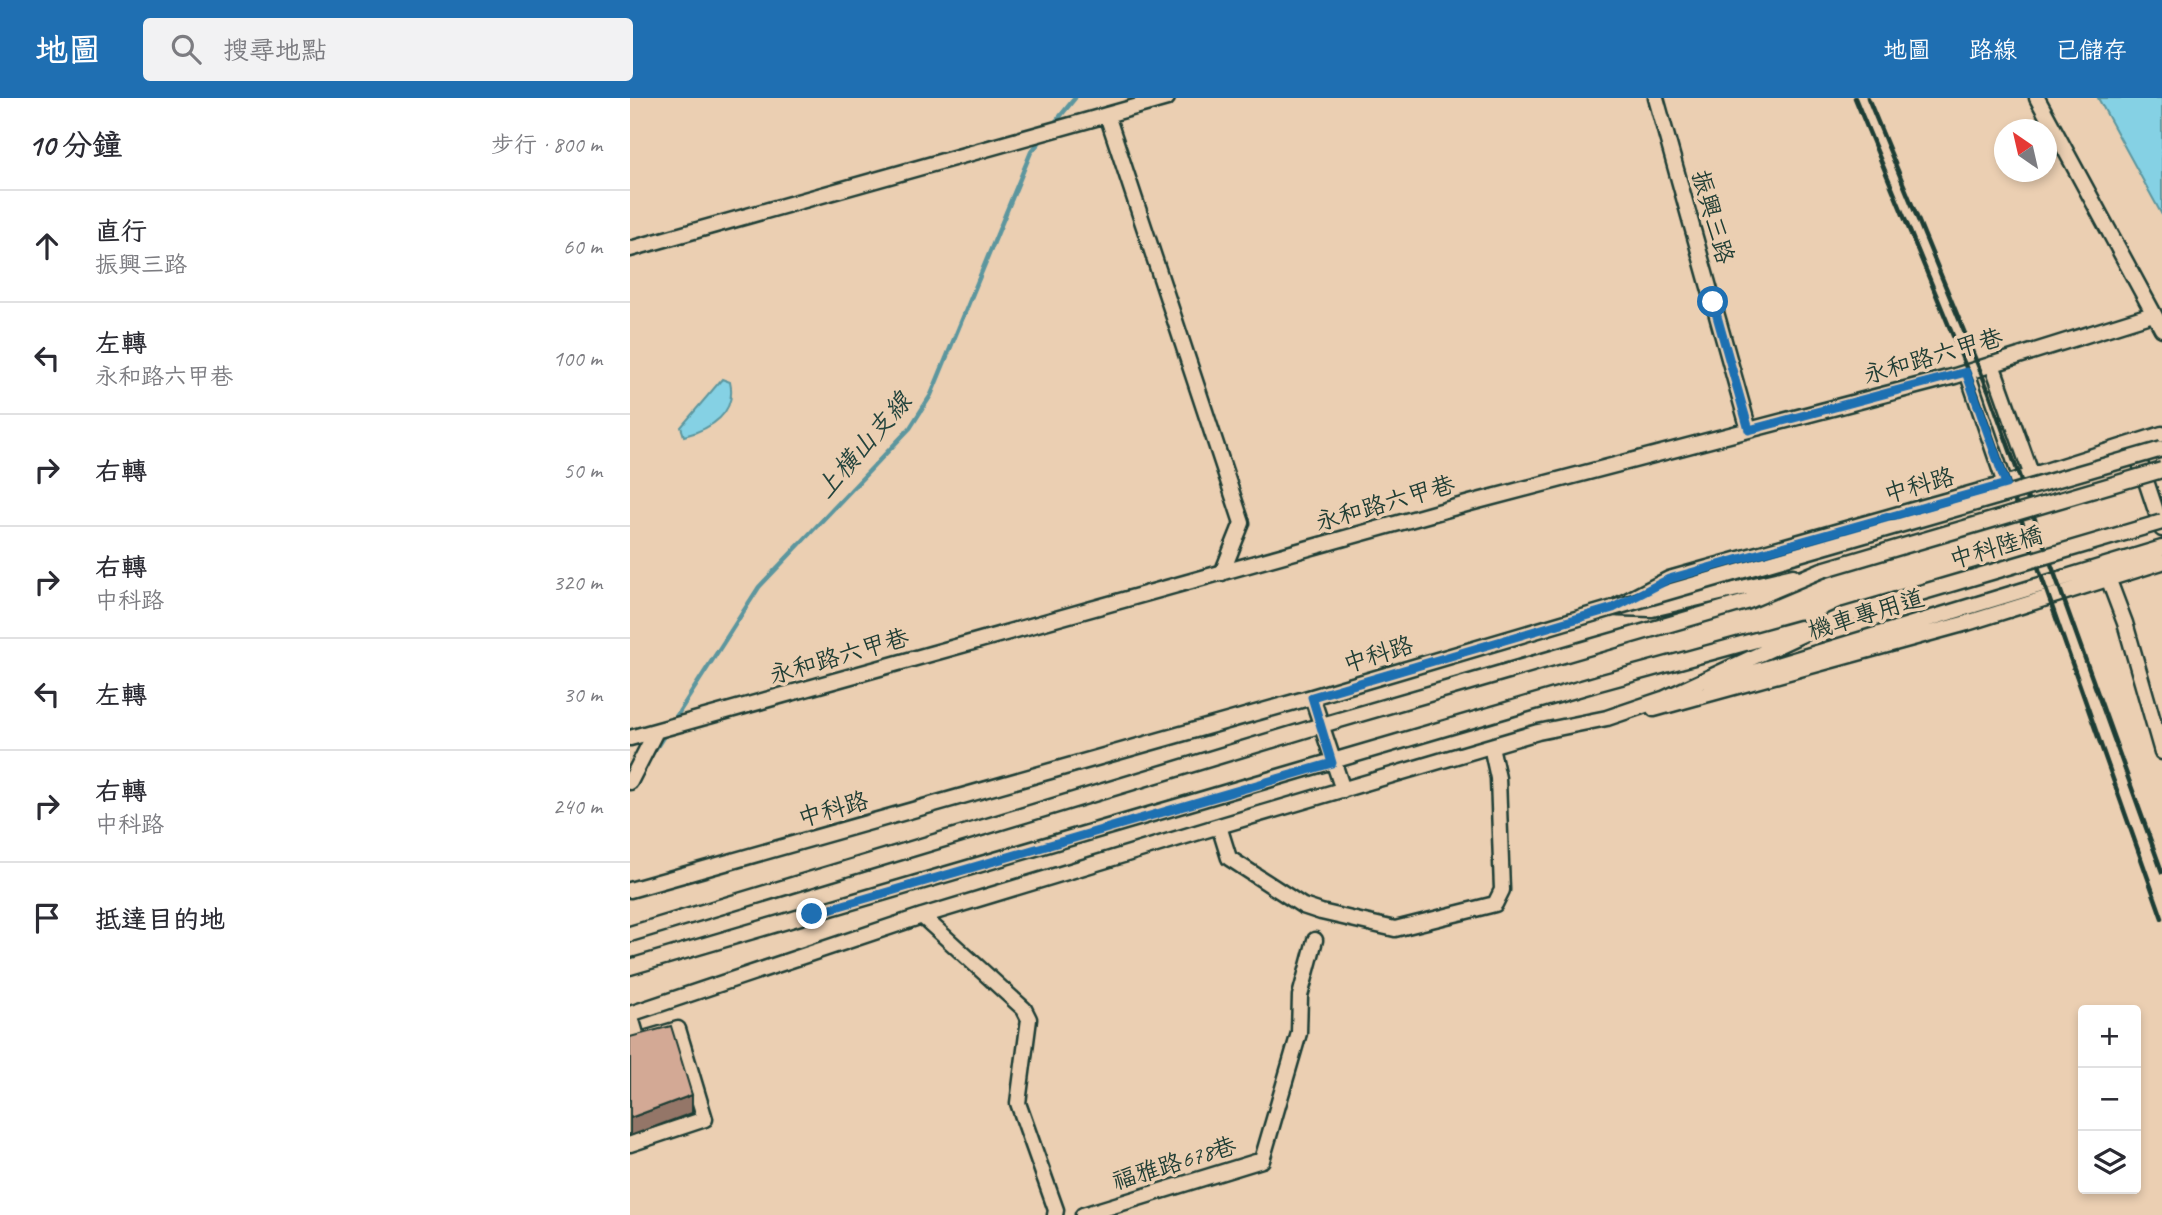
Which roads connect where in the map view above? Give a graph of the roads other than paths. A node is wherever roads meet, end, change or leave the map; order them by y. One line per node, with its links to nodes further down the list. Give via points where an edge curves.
1 (1167, 98): 4 (street)
2 (1656, 98): 10 (street, 振興三路)
3 (2037, 98): 6 (street)
4 (1107, 115): 5 (street); 22 (street, via 1242,523)
5 (630, 249)
6 (2153, 314): 7 (street); 8 (street, 永和路六甲巷)
7 (2162, 329)
8 (1992, 364): 9 (street, 永和路六甲巷); 15 (street)
9 (1966, 372): 10 (street, 永和路六甲巷); 16 (street)
10 (1749, 430): 22 (street, 永和路六甲巷)
11 (2162, 434): 12 (street, 中科路)
12 (2133, 443): 15 (street, 中科路); 18 (street)
13 (2162, 449): 24 (street, bridge)
14 (2162, 470): 21 (street, 中科陸橋, bridge)
15 (2032, 476): 16 (street, 中科路)
16 (2006, 484): 24 (street, 中科路, via 1669,579)
17 (2162, 522): 25 (street, 中科陸橋, bridge)
18 (2162, 530)
19 (2162, 548): 27 (street, 機車專用道)
20 (2162, 562): 23 (street)
21 (1822, 570): 24 (street, via 1651,609); 29 (street, via 1746,603)
22 (1222, 573): 30 (street, 永和路六甲巷)
23 (2108, 578): 28 (street, via 1967,624 1736,689); 33 (street)
24 (1613, 608): 26 (street, 中科路)
25 (1842, 616): 27 (street); 34 (street)
26 (1312, 697): 29 (street); 38 (street, 中科路)
27 (1663, 699): 28 (street)
28 (1607, 718): 32 (street)
29 (1321, 725): 34 (street); 40 (street)
30 (656, 731): 31 (street, 永和路六甲巷); 35 (street)
31 (630, 738)
32 (1491, 746): 36 (street); 37 (street, via 1498,778 1502,890 1495,904 1395,929 1321,912 1303,906 1229,858)
33 (2162, 752)
34 (1332, 763): 36 (street); 42 (street)
35 (630, 782)
36 (1343, 790): 37 (street)
37 (1219, 825): 39 (street)
38 (630, 890)
39 (922, 916): 43 (street); 46 (street, via 1024,1009 1028,1019 1018,1103)
40 (630, 934)
41 (1315, 940): 47 (street, 福雅路678巷, via 1300,996 1299,1033 1262,1160)
42 (630, 967)
43 (630, 1014): 44 (street)
44 (634, 1042): 45 (street, via 678,1029 705,1119)
45 (630, 1144)
46 (1055, 1215)
47 (1083, 1215)

